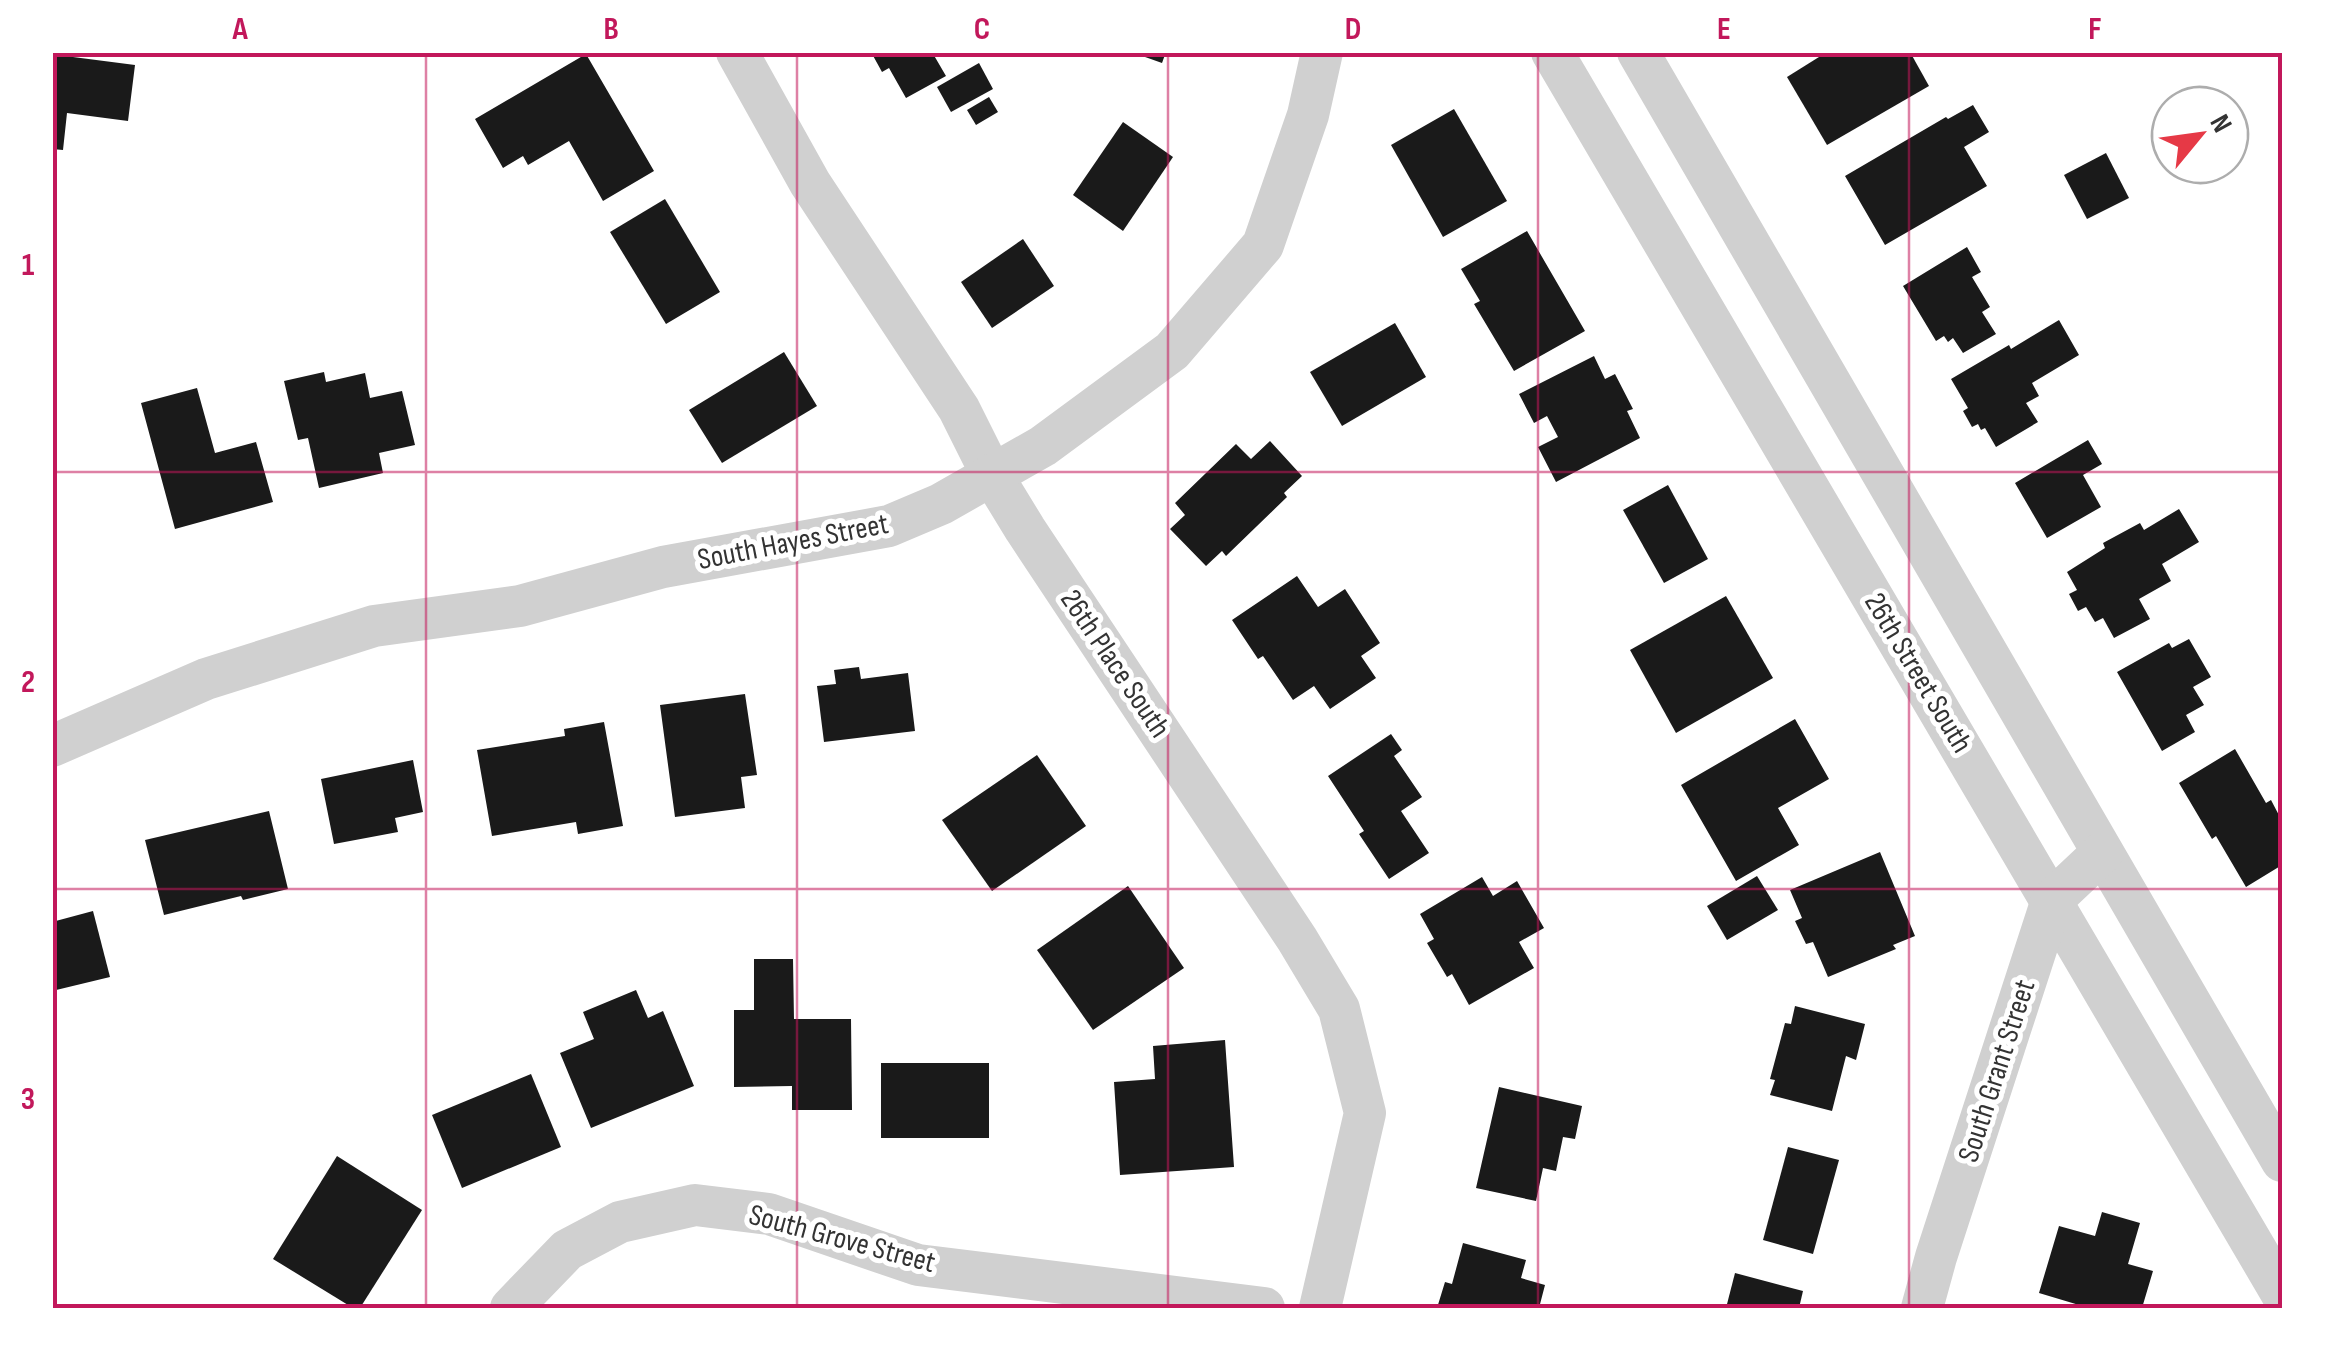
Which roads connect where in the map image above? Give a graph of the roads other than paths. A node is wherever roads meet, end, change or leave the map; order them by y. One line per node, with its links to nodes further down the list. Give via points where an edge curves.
1 (737, 52): 5 (street, 26th Place South, via 810,183 959,409)
2 (1322, 52): 5 (street, South Hayes Street, via 1263,246 1172,351 1043,446)
3 (1552, 52): 8 (street, 26th Street South)
4 (1638, 52): 7 (street)
5 (992, 475): 6 (street, South Hayes Street, via 890,526 662,567 520,606 374,626 206,679); 14 (street, 26th Place South, via 1339,1010 1365,1113)
6 (52, 746)
7 (2102, 853): 8 (street, South Grant Street); 9 (street)
8 (2052, 900): 10 (street, 26th Street South); 15 (street, South Grant Street)
9 (2277, 1139): 10 (street)
10 (2216, 1178): 11 (street, 26th Street South)
11 (2282, 1294)
12 (512, 1308): 13 (street, South Grove Street, via 568,1250 620,1222 695,1205 769,1214 918,1265)
13 (1264, 1308)
14 (1320, 1308)
15 (1922, 1308)

